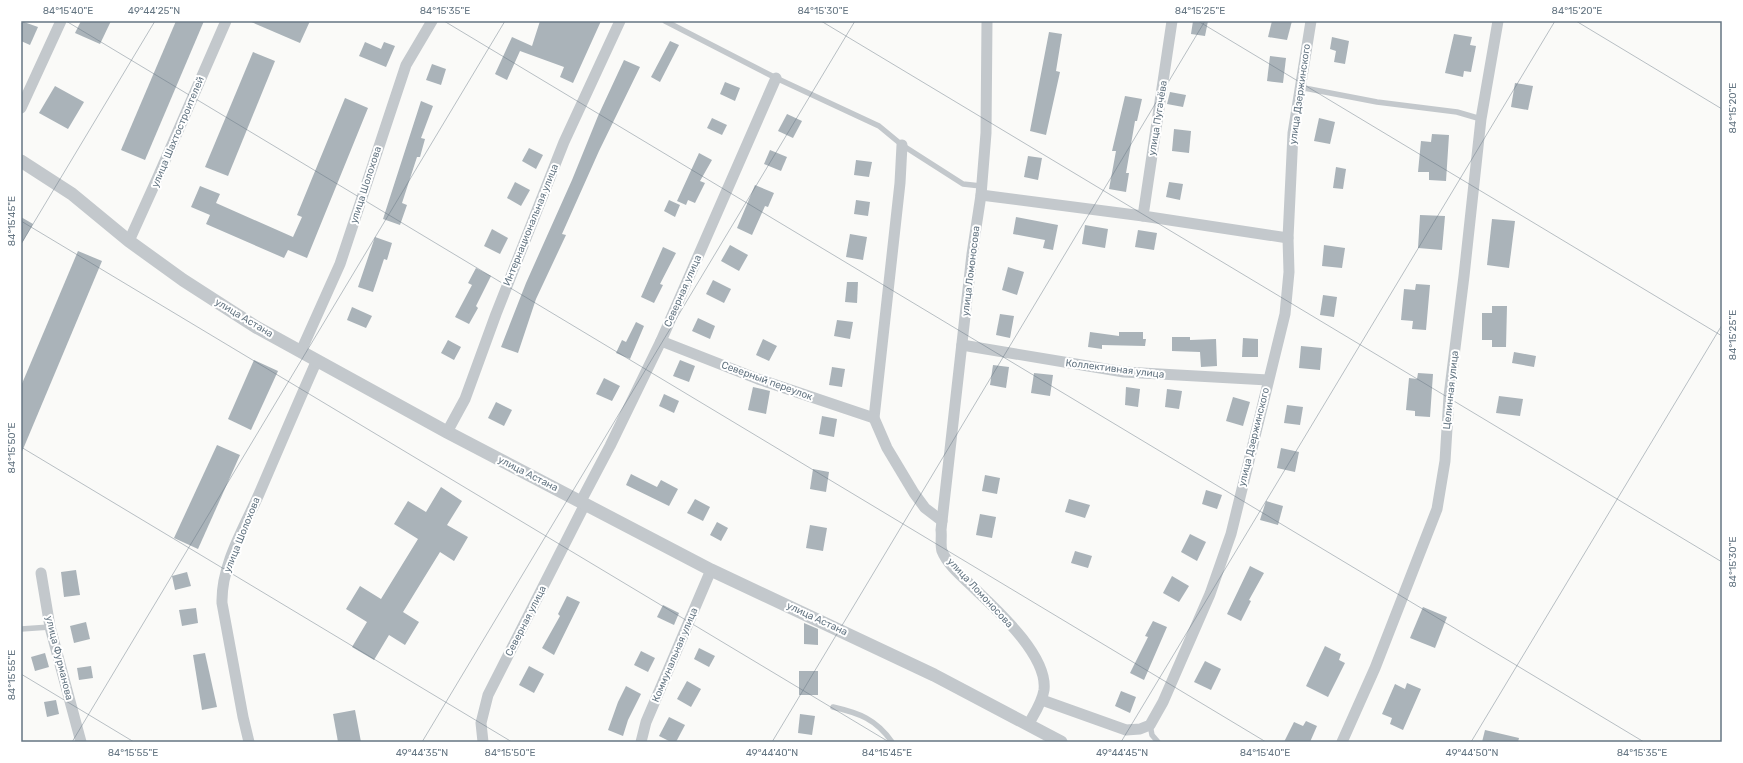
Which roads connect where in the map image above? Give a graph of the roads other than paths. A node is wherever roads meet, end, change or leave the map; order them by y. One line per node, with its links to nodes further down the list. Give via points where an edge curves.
1 (60, 21): 12 (street)
2 (226, 21): 19 (street, улица Шахтостроителей, via 158,179)
3 (432, 21): 22 (street, улица Шолохова, via 406,65 340,264)
4 (620, 21): 26 (street, Интернациональная улица, via 564,142 465,399)
5 (665, 21): 10 (lane)
6 (987, 21): 16 (street, улица Ломоносова, via 986,133)
7 (1172, 21): 17 (street, улица Пугачёва)
8 (1311, 21): 11 (street, улица Дзержинского)
9 (1498, 21): 13 (street, Целинная улица)
10 (776, 78): 14 (lane, via 879,126); 20 (street, Северная улица)
11 (1300, 87): 13 (lane, via 1377,102 1457,112); 18 (street, улица Дзержинского, via 1293,132)
12 (21, 108)
13 (1481, 119): 44 (street, Целинная улица, via 1449,396 1445,461 1437,509 1375,668)
14 (902, 145): 16 (lane, via 963,184); 25 (street)
15 (21, 161): 19 (street, улица Астана, via 78,198)
16 (981, 191): 17 (street); 21 (street, улица Ломоносова)
17 (1143, 216): 18 (street)
18 (1288, 238): 24 (street, улица Дзержинского, via 1289,272 1285,314)
19 (128, 241): 22 (street, улица Астана, via 256,327)
20 (661, 341): 25 (street, Северный переулок, via 758,379); 27 (street, Северная улица)
21 (962, 345): 24 (street, Коллективная улица, via 1124,372); 28 (street, улица Ломоносова)
22 (301, 351): 23 (street, улица Астана)
23 (317, 360): 26 (street, улица Астана); 38 (street, улица Шолохова, via 237,544 222,590 222,603)
24 (1268, 380): 36 (street, улица Дзержинского, via 1231,534 1188,647)
25 (874, 418): 28 (street, via 887,448 914,493 925,508)
26 (446, 432): 27 (street, улица Астана)
27 (583, 502): 29 (street, улица Астана); 39 (street, Северная улица, via 488,695 481,723)
28 (942, 521): 33 (street, улица Ломоносова, via 942,550 950,564 1002,614 1031,649 1041,669 1044,688)
29 (712, 570): 35 (street, улица Астана, via 934,675); 40 (street, Коммунальная улица, via 646,722)
30 (41, 573): 31 (street, улица Фурманова)
31 (50, 627): 32 (lane); 37 (street, улица Фурманова)
32 (21, 628)
33 (1042, 700): 35 (street, улица Ломоносова); 36 (street, via 1126,730)
34 (833, 707): 41 (lane, via 856,712 877,724)
35 (1028, 725): 42 (street, улица Астана)
36 (1150, 725): 43 (lane, via 1152,735)
37 (81, 742)
38 (249, 742)
39 (483, 742)
40 (641, 742)
41 (892, 742)
42 (1059, 742)
43 (1158, 742)
44 (1342, 742)

